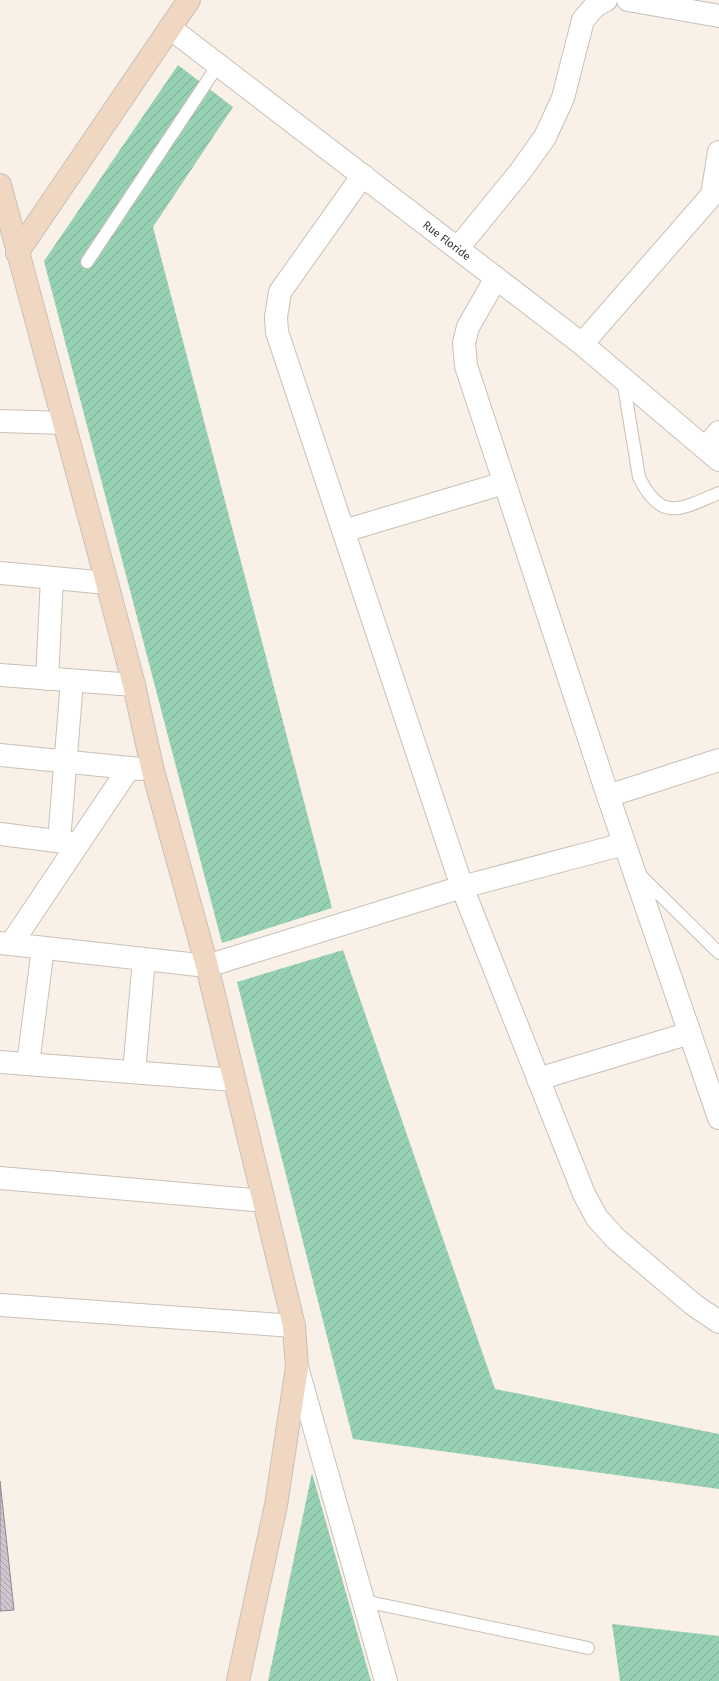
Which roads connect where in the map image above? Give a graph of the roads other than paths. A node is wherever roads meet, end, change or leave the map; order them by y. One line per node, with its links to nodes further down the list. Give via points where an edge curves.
1 (189, 0): 5 (street)
2 (606, 0): 11 (street, via 595,6 583,20 563,98 545,137)
3 (628, 0): 4 (street)
4 (719, 16)
5 (170, 28): 6 (street, Rue Floride); 12 (street)
6 (218, 65): 8 (street, Rue Floride); 13 (lane)
7 (719, 152): 10 (street)
8 (363, 175): 11 (street, Rue Floride); 22 (street, via 280,292 276,317 277,332)
9 (0, 185): 12 (street)
10 (715, 196): 15 (street)
11 (458, 248): 14 (street, Rue Floride)
12 (17, 252): 18 (street)
13 (87, 262)
14 (496, 278): 15 (street, Rue Floride); 20 (street, via 468,327 464,343 466,366)
15 (582, 344): 16 (street, Rue Floride)
16 (623, 378): 19 (street, Rue Floride); 21 (lane, via 639,477 646,492 656,503 672,509 692,505)
17 (0, 421): 18 (street)
18 (64, 423): 25 (street)
19 (714, 447)
20 (504, 484): 22 (street); 35 (street)
21 (719, 493)
22 (344, 531): 40 (street)
23 (0, 573): 24 (street)
24 (52, 578): 25 (street); 27 (street)
25 (107, 583): 29 (street)
26 (0, 675): 27 (street)
27 (47, 679): 28 (street)
28 (72, 681): 29 (street); 32 (street)
29 (134, 685): 34 (street)
30 (0, 755): 32 (street)
31 (719, 760): 35 (street)
32 (65, 761): 33 (street); 37 (street)
33 (129, 768): 34 (street); 37 (street)
34 (153, 770): 45 (street)
35 (608, 796): 38 (street)
36 (0, 834): 37 (street)
37 (68, 842): 41 (street)
38 (624, 844): 39 (street); 40 (street)
39 (633, 868): 43 (lane); 46 (street)
40 (462, 887): 45 (street); 50 (street)
41 (6, 943): 42 (street)
42 (43, 948): 44 (street); 48 (street)
43 (719, 953)
44 (144, 959): 45 (street); 49 (street)
45 (207, 966): 51 (street)
46 (690, 1033): 50 (street); 52 (street)
47 (0, 1062): 48 (street)
48 (28, 1064): 49 (street)
49 (134, 1072): 51 (street)
50 (538, 1079): 56 (street, via 584,1194 597,1218 616,1239 694,1305)
51 (234, 1080): 54 (street)
52 (717, 1106)
53 (0, 1178): 54 (street)
54 (264, 1201): 57 (street)
55 (0, 1305): 57 (street)
56 (719, 1322)
57 (294, 1326): 58 (street)
58 (297, 1367): 59 (street); 61 (street, via 276,1505)
59 (364, 1601): 60 (lane); 62 (street)
60 (588, 1648)
61 (238, 1681)
62 (386, 1681)

